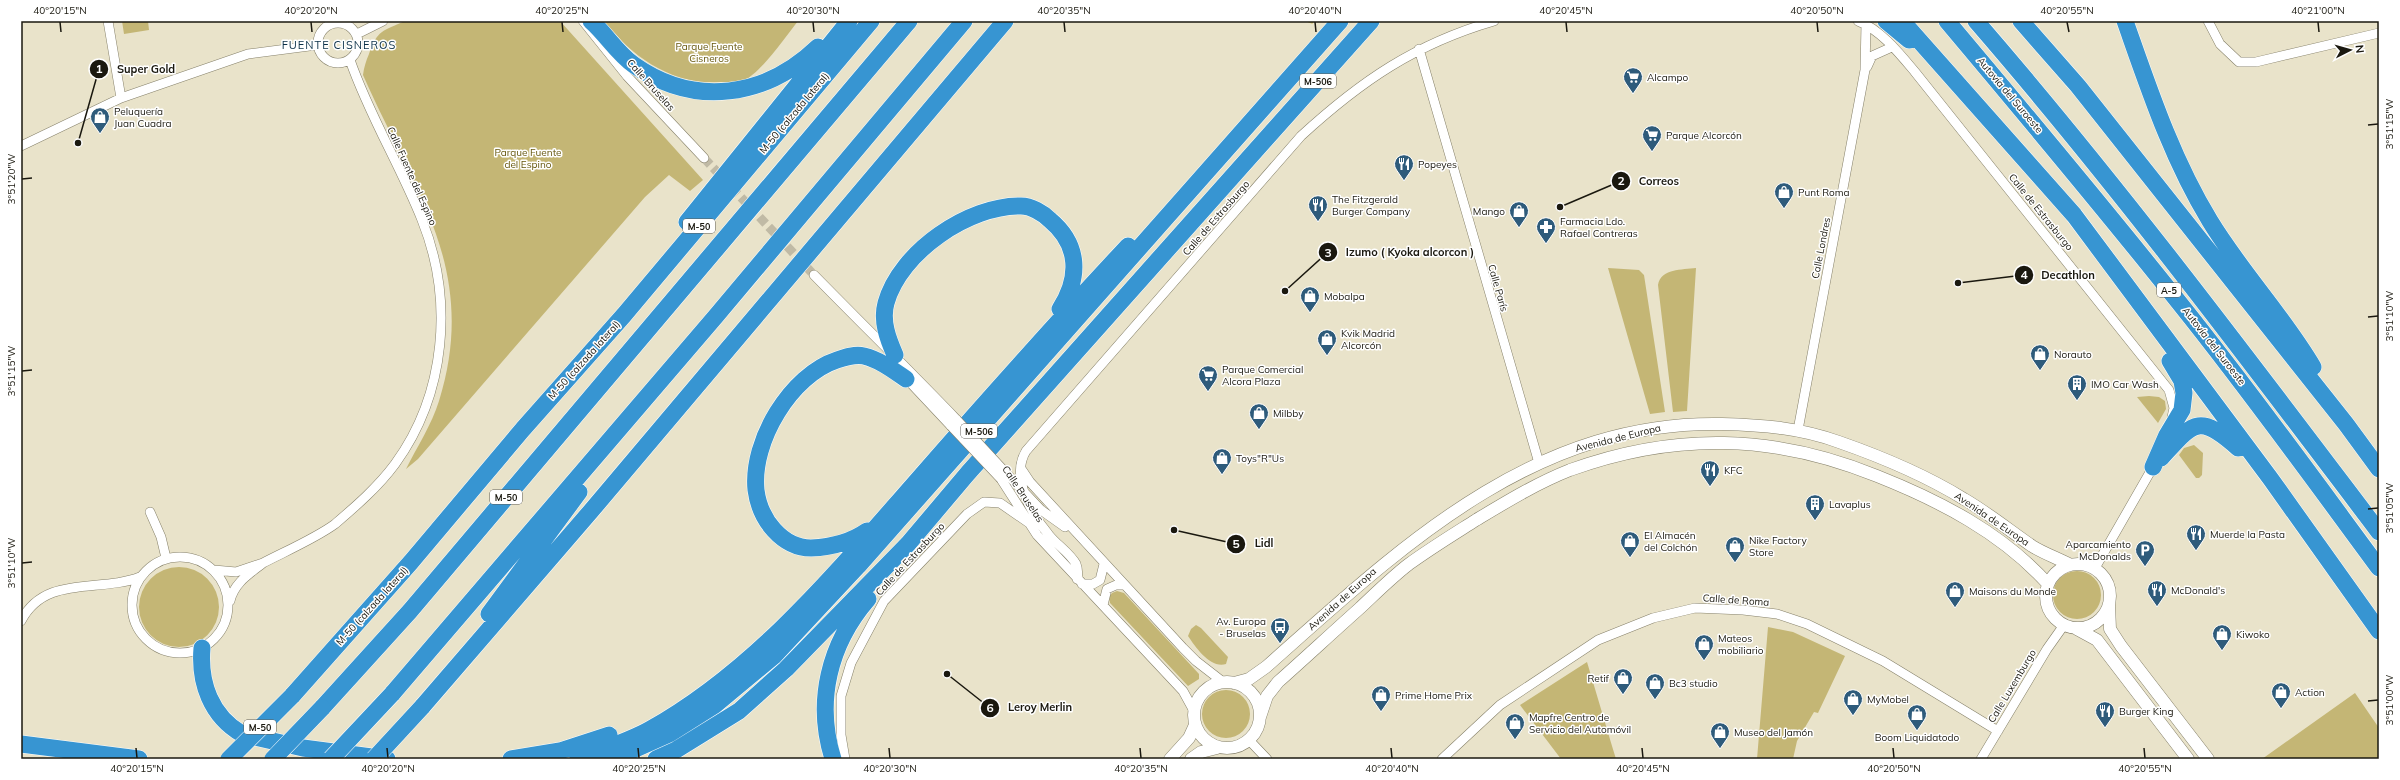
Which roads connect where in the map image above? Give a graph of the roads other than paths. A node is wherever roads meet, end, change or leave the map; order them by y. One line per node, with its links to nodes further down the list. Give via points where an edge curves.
1 (108, 21): 34 (street)
2 (383, 21): 25 (street)
3 (840, 21): 22 (highway, via 802,62 778,77 744,88 708,92 678,86 634,65)
4 (849, 21): 48 (highway)
5 (871, 21): 48 (highway, M-50 (calzada lateral) / M-50, via 624,315)
6 (909, 21): 94 (highway, M-50, bridge, via 420,600)
7 (964, 21): 45 (highway)
8 (1005, 21): 35 (highway)
9 (1016, 21): 35 (highway, via 955,92)
10 (1340, 21): 29 (highway, M-506)
11 (1371, 21): 36 (highway, M-506)
12 (1383, 21): 36 (highway, via 1304,108)
13 (1494, 21): 28 (street, Calle de Estrasburgo, via 1452,34)
14 (1886, 21): 32 (highway)
15 (1902, 21): 32 (highway)
16 (1947, 21): 69 (highway, Autovía del Suroeste / A-5, via 2056,149 2182,306 2276,427)
17 (1976, 21): 61 (highway, Autovía del Suroeste / A-5, via 2077,140 2185,275)
18 (2021, 21): 33 (highway)
19 (2035, 21): 33 (highway)
20 (2125, 21): 47 (highway, via 2148,88 2181,165 2210,221 2303,351)
21 (2208, 21): 24 (street, via 2220,44 2239,62 2256,62)
22 (586, 22): 38 (street, Calle Bruselas, via 627,76)
23 (1862, 23): 27 (street, Calle de Estrasburgo); 31 (street, Calle Londres)
24 (2379, 33)
25 (357, 34): 26 (street, via 344,23 331,23 320,32); 30 (street, via 358,46)
26 (317, 45): 30 (street, via 329,61 338,64); 34 (street, via 248,54)
27 (1892, 47): 31 (street, Calle Londres, via 1872,56); 50 (street, Calle de Estrasburgo, via 1915,72 2169,390 2174,408)
28 (1419, 49): 51 (street, Calle París); 54 (street, Calle de Estrasburgo, via 1378,73 1338,102 1301,136 1043,431 1024,454)
29 (1308, 57): 42 (highway, via 1212,155); 100 (highway, M-506, via 864,560 774,656 716,705 669,734)
30 (350, 60): 65 (street, Calle Fuente del Espino, via 359,88 422,220 437,266 441,293 440,346 431,392 413,436 395,465 374,489 333,525)
31 (1865, 70): 49 (street, Calle Londres)
32 (1955, 79): 40 (highway, via 2074,216)
33 (2078, 86): 47 (highway)
34 (121, 98): 37 (street)
35 (912, 131): 83 (highway)
36 (1265, 142): 62 (highway, M-506, via 968,473)
37 (21, 146)
38 (704, 158)
39 (814, 275): 41 (street, Calle Bruselas)
40 (2131, 293): 50 (highway, via 2149,332 2178,371 2182,381 2182,410); 56 (highway)
41 (871, 333): 43 (street, Calle Bruselas); 44 (street, Calle Bruselas)
42 (1045, 334): 43 (highway, via 1070,293 1075,268 1070,243 1059,228 1043,214 1022,206 996,208 964,220 934,238 896,280 886,303 884,326); 59 (highway)
43 (895, 355): 46 (street, Calle Bruselas)
44 (906, 379): 46 (street, Calle Bruselas); 59 (highway, via 887,365 863,356 850,356 823,364 796,387 772,420 759,454 756,489 760,504 764,518 783,540 804,548 832,547 858,538)
45 (630, 416): 83 (highway, via 591,475 462,649); 95 (highway, bridge, via 392,694)
46 (954, 423): 55 (street, Calle Bruselas, bridge)
47 (2346, 424): 53 (highway)
48 (523, 429): 93 (highway, M-50 (calzada lateral) / M-50, bridge, via 411,562 292,696)
49 (1798, 430): 51 (street, Avenida de Europa, via 1751,424 1669,426 1592,442); 67 (street, Avenida de Europa, via 1861,450 1936,483 1993,517 2034,547)
50 (2167, 435): 52 (highway)
51 (1539, 463): 82 (street, Avenida de Europa, via 1474,498 1426,531 1376,569 1266,667 1249,679)
52 (2153, 467): 56 (highway, via 2194,426 2207,426 2219,430); 68 (street)
53 (2379, 469)
54 (1022, 470): 57 (street, Calle de Estrasburgo); 63 (street, Calle Bruselas)
55 (1004, 476): 57 (street, Calle Bruselas); 60 (street, Calle Bruselas)
56 (2270, 478): 80 (highway)
57 (1025, 494): 63 (street, Calle Bruselas); 72 (street, Calle Bruselas, via 1048,535 1075,563)
58 (150, 512): 64 (street, via 161,536)
59 (884, 518): 84 (highway, via 852,555 757,652)
60 (1029, 523): 72 (street, Calle Bruselas); 103 (street, Calle de Estrasburgo, via 1000,503 984,502 967,514 884,601 851,663 841,696 841,736)
61 (2379, 532)
62 (908, 544): 101 (highway, M-506, via 786,669 739,711 676,750); 102 (highway, via 893,569 856,612 834,656 828,674 825,704 826,733)
63 (1086, 545): 66 (street, Calle Bruselas)
64 (166, 558): 70 (street, via 191,557 204,562); 71 (street, via 151,566)
65 (263, 563): 70 (street, via 236,572); 76 (street, via 242,579 234,589)
66 (1104, 564): 72 (street, via 1100,580 1093,584); 74 (street, Calle Bruselas)
67 (2069, 564): 68 (street, via 2084,564); 73 (street, via 2056,572)
68 (2094, 568): 75 (street, via 2107,583)
69 (2379, 568)
70 (214, 570): 76 (street, via 224,586)
71 (140, 577): 78 (street, via 126,583 82,585 53,592 35,603); 81 (street, via 133,592 131,608 135,624 144,637 156,647 171,653 187,653)
72 (1079, 582): 77 (street, Calle Bruselas)
73 (2048, 584): 79 (street, via 2045,594 2050,612); 86 (street, Avenida de Europa, via 2026,560 1952,510 1907,487 1861,469 1814,455 1749,443 1707,442 1671,445 1620,455 1569,471 1524,492 1446,539 1393,577 1278,682 1267,696)
74 (1124, 585): 77 (street, via 1107,589); 82 (street, Calle Bruselas, via 1196,661)
75 (2109, 603): 79 (street, via 2100,619 2093,624); 110 (street, via 2110,629)
76 (229, 604): 81 (street, via 222,630 213,641)
77 (1103, 605): 85 (street, Calle Bruselas, via 1183,691)
78 (21, 621)
79 (2070, 627): 88 (street, Calle Luxemburgo, via 2047,649); 109 (street, via 2097,640)
80 (2379, 631)
81 (202, 648): 97 (highway, via 204,688 217,713 233,729 242,734 303,748)
82 (1229, 682): 85 (street, via 1207,688); 86 (street, via 1245,687 1253,695 1259,706)
83 (437, 689): 96 (highway, bridge)
84 (693, 702): 98 (highway, via 646,723 560,751); 99 (highway, via 648,731)
85 (1194, 711): 87 (street)
86 (1260, 717): 89 (street, via 1257,730)
87 (1195, 725): 91 (street, via 1199,735); 104 (street, via 1189,738)
88 (1998, 731): 107 (street, Calle de Roma, via 1883,661 1808,624 1777,614 1695,608 1653,618 1598,640 1500,704); 108 (street, Calle Luxemburgo)
89 (1249, 740): 91 (street, via 1228,749); 106 (street)
90 (21, 744): 92 (highway)
91 (1217, 748): 105 (street, via 1201,752)
92 (139, 759)
93 (229, 759)
94 (273, 759)
95 (331, 759)
96 (374, 759)
97 (387, 759)
98 (510, 759)
99 (578, 759)
100 (613, 759)
101 (656, 759)
102 (833, 759)
103 (845, 759)
104 (1170, 759)
105 (1191, 759)
106 (1267, 759)
107 (1442, 759)
108 (1981, 759)
109 (2188, 759)
110 (2208, 759)

